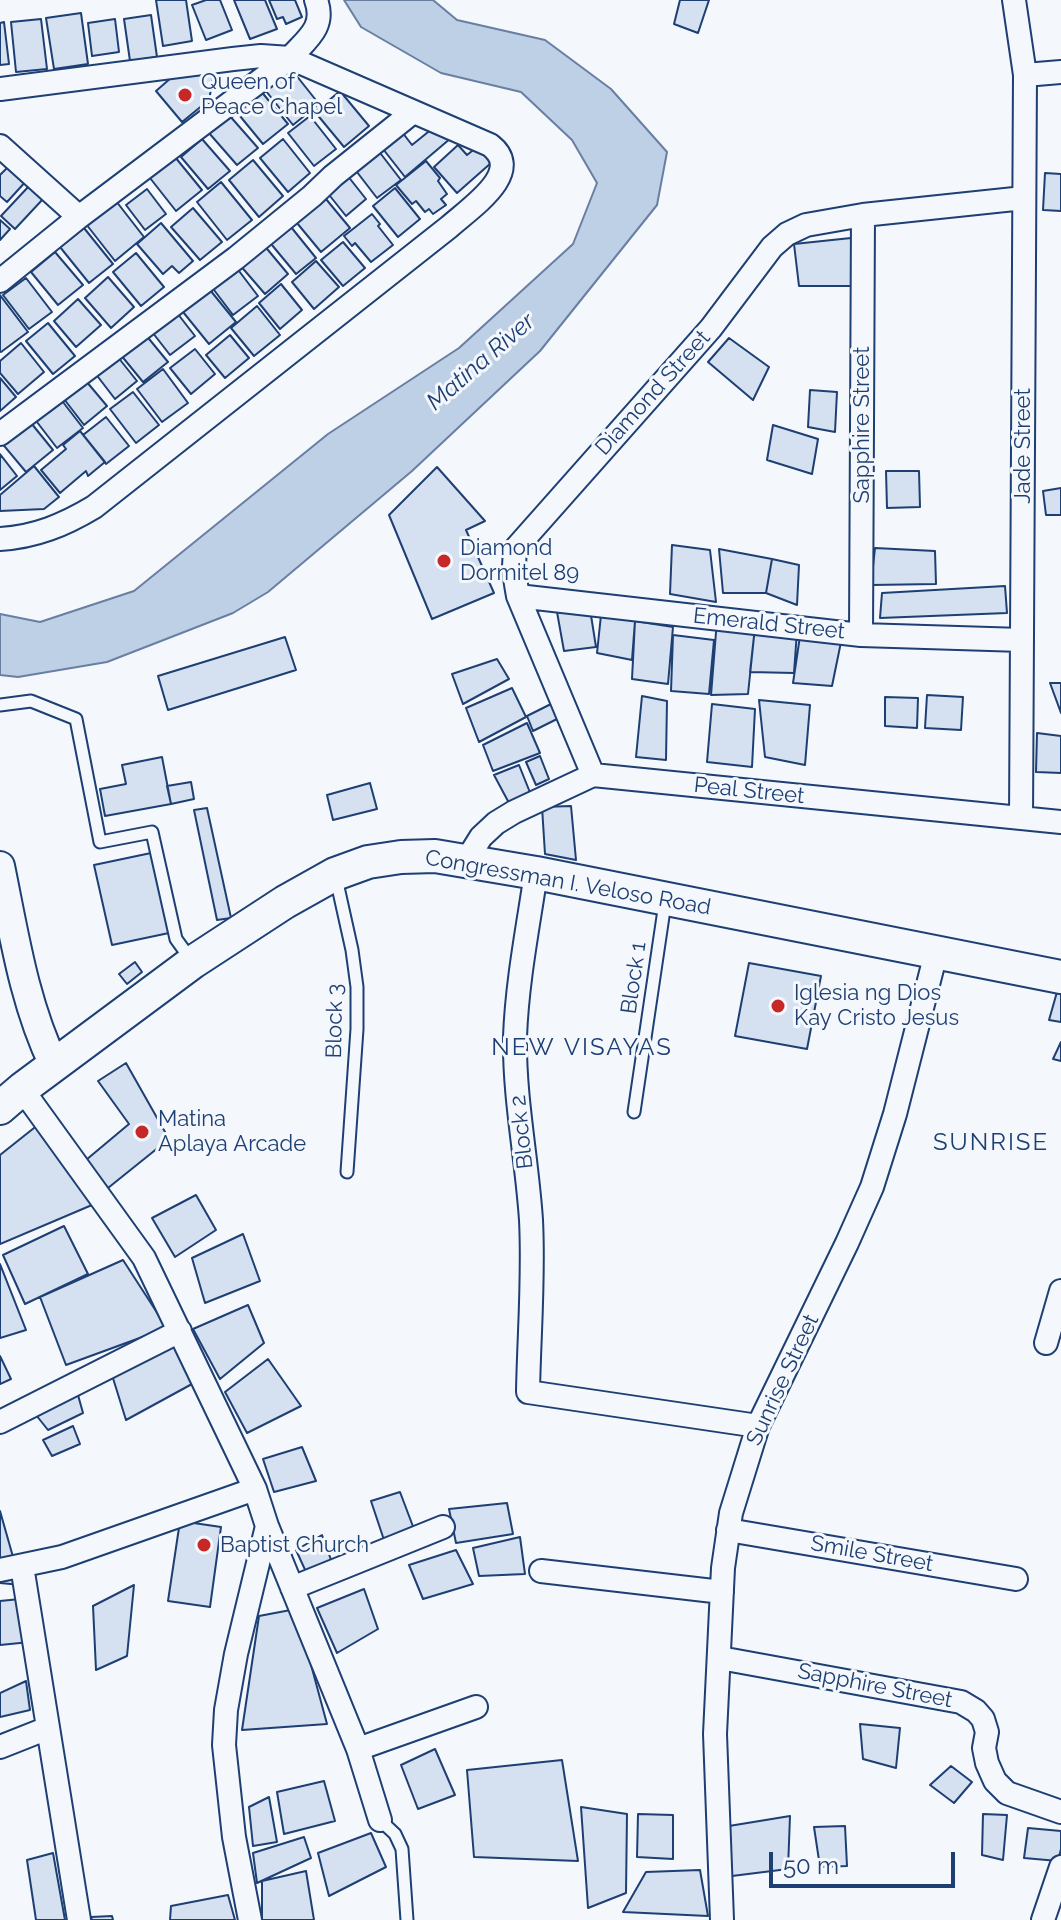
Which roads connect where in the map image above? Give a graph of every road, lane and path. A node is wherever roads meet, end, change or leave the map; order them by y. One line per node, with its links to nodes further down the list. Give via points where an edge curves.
1 (316, 0): 3 (street, via 319,22)
2 (1014, 0): 5 (street, Jade Street)
3 (290, 58): 6 (street, via 261,56); 7 (street); 11 (street)
4 (1061, 72): 5 (street)
5 (1025, 75): 9 (street, Jade Street)
6 (0, 89)
7 (413, 112): 13 (street, via 236,258); 14 (street, via 498,151 501,176 485,196 94,507 48,531)
8 (0, 146): 11 (street)
9 (1024, 198): 10 (street, Diamond Street); 17 (street, Jade Street)
10 (863, 215): 15 (street, Diamond Street, via 806,225 772,247 711,328 516,548); 16 (street, Sapphire Street)
11 (79, 217): 12 (street)
12 (0, 281)
13 (0, 434)
14 (0, 539)
15 (518, 596): 16 (street, Emerald Street); 19 (street, Diamond Street)
16 (861, 635): 17 (street, Emerald Street)
17 (1022, 640): 20 (street, Jade Street)
18 (0, 705): 28 (lane, via 31,701 76,719 100,842 152,832 176,939)
19 (593, 775): 20 (street, Peal Street); 22 (street, via 496,823)
20 (1021, 818): 21 (street, Peal Street)
21 (1061, 822)
22 (466, 861): 24 (main road, Congressman I. Veloso Road); 25 (main road, Congressman I. Veloso Road, via 401,857)
23 (0, 866): 30 (street, via 29,1005)
24 (536, 873): 26 (main road, Congressman I. Veloso Road); 38 (street, Block 2, via 515,1040 531,1220 528,1392)
25 (335, 874): 28 (main road, Congressman I. Veloso Road); 33 (lane, Block 3, via 357,987)
26 (666, 898): 27 (main road, Congressman I. Veloso Road); 32 (lane, Block 1)
27 (936, 953): 29 (main road, Congressman I. Veloso Road); 38 (street, Sunrise Street, via 872,1187)
28 (193, 962): 30 (main road, Congressman I. Veloso Road)
29 (1061, 977)
30 (54, 1065): 31 (main road, Congressman I. Veloso Road)
31 (11, 1099): 35 (street, via 144,1258)
32 (634, 1112)
33 (347, 1172)
34 (1061, 1291): 36 (street)
35 (180, 1331): 37 (street); 39 (street)
36 (1046, 1343)
37 (0, 1422)
38 (758, 1426): 42 (street, Sunrise Street)
39 (255, 1489): 40 (street); 43 (street, via 62,1557)
40 (267, 1526): 47 (street); 58 (street, via 236,1654 224,1745)
41 (443, 1527): 47 (street)
42 (728, 1530): 46 (street, Smile Street); 48 (street, Sunrise Street)
43 (22, 1566): 44 (street); 51 (street)
44 (0, 1570)
45 (541, 1571): 48 (street)
46 (1016, 1579)
47 (292, 1588): 53 (street)
48 (722, 1592): 49 (street, Sunrise Street)
49 (720, 1658): 54 (street, Sapphire Street, via 961,1702 983,1719 984,1748 995,1781 1007,1793); 60 (street, Sunrise Street, via 715,1734)
50 (476, 1707): 53 (street)
51 (48, 1728): 52 (street); 57 (street)
52 (0, 1747)
53 (358, 1749): 55 (street)
54 (1061, 1812)
55 (380, 1820): 59 (lane, via 402,1849)
56 (1061, 1867): 61 (street)
57 (79, 1920)
58 (250, 1920)
59 (407, 1920)
60 (722, 1920)
61 (1043, 1920)

